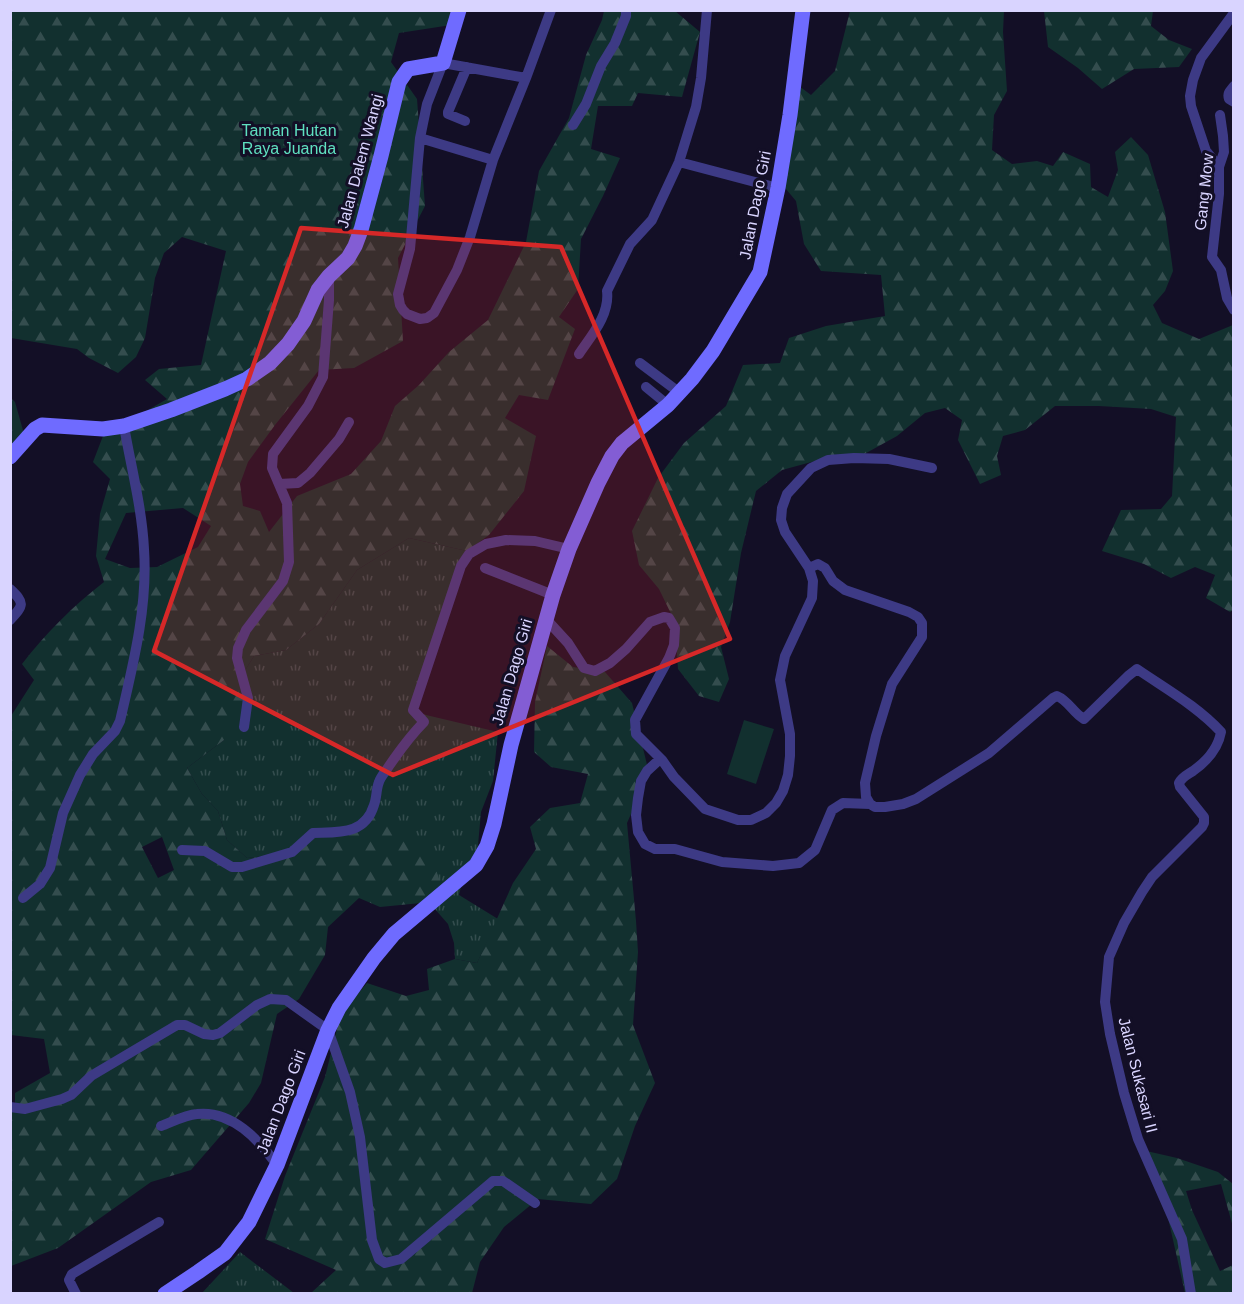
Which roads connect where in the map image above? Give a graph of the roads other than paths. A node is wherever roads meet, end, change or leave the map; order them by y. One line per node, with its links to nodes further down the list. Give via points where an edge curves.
1 (459, 10): 7 (main road)
2 (551, 10): 9 (street)
3 (626, 10): 14 (street, via 615,43)
4 (707, 10): 17 (street, via 696,107)
5 (803, 10): 19 (main road, Jalan Dago Giri)
6 (1233, 13): 18 (street, via 1201,58 1190,96 1206,151)
7 (443, 63): 8 (street); 15 (street, via 427,104); 21 (main road, Jalan Dalem Wangi, via 408,69 399,82 361,230 348,258)
8 (467, 67): 9 (street); 13 (street, via 448,112)
9 (526, 78): 16 (street)
10 (1233, 86): 11 (street, via 1228,93)
11 (1233, 102)
12 (1220, 116): 18 (street, Gang Mow, via 1224,152)
13 (465, 121)
14 (573, 125)
15 (420, 138): 16 (street); 16 (street, via 410,249 398,294 403,310 420,319 434,313 457,270)
16 (493, 160)
17 (679, 162): 19 (street); 24 (street, via 652,220 630,244 607,291 600,322)
18 (1219, 167): 20 (street, Gang Mow, via 1212,257)
19 (778, 188): 27 (main road, Jalan Dago Giri, via 760,272 713,351)
20 (1221, 275): 22 (street); 23 (street)
21 (329, 276): 30 (main road, Jalan Dalem Wangi, via 304,321 270,363 225,390); 33 (street, via 323,376 308,406 273,454 272,468)
22 (1233, 296)
23 (1233, 309)
24 (579, 354)
25 (640, 363): 27 (street)
26 (646, 387): 28 (street)
27 (680, 393): 28 (main road, Jalan Dago Giri)
28 (668, 405): 34 (main road, Jalan Dago Giri, via 612,456)
29 (349, 422): 33 (street, via 310,473 298,483)
30 (124, 426): 31 (main road, Jalan Dalem Wangi, via 102,429 42,425); 45 (street, via 144,551 136,652 120,721 80,775 63,813 50,868)
31 (10, 457)
32 (932, 468): 35 (street, via 889,459 854,458 828,460 811,468 787,494 781,520)
33 (279, 484): 41 (street, via 287,503 289,562 284,581 246,630 238,648 248,698)
34 (569, 549): 38 (main road, Jalan Dago Giri); 44 (street, via 535,541 506,540 486,544 469,554 461,566 413,710 424,722 379,782 375,803 364,823 353,830 313,833 292,852 242,867 232,867 205,850)
35 (809, 567): 42 (street, via 812,598 785,656 780,680 790,756 788,775 776,803 751,820 738,820 705,809); 43 (street, via 818,564 845,590 909,612 922,623 921,638 892,684 876,736 865,783)
36 (485, 568): 38 (street)
37 (10, 589): 40 (street, via 22,604)
38 (553, 595): 39 (main road, Jalan Dago Giri)
39 (546, 619): 42 (street, via 584,668 595,671 618,656 650,622 664,617 673,622 674,645 635,720 636,734); 46 (main road, Jalan Dago Giri, via 487,846 476,864 394,934 339,1008)
40 (10, 620)
41 (244, 727)
42 (660, 759): 43 (street, via 641,781 636,815 638,832 645,844 655,849 675,849 722,862 773,866 799,863 815,850 832,810 843,803)
43 (870, 804): 54 (street, Jalan Sukasari II, via 885,807 916,798 989,753 1057,696 1084,719 1137,669 1227,732 1212,754 1180,779 1204,823 1152,877 1133,907 1109,957 1105,1002 1124,1093 1138,1139 1182,1239)
44 (182, 850)
45 (23, 898)
46 (328, 1030): 47 (street, via 286,1000 270,999 213,1035 177,1025 91,1076 62,1099 25,1109); 49 (main road, Jalan Dago Giri); 50 (street, via 353,1103 372,1240 379,1259 385,1263 400,1259 493,1181 503,1181)
47 (10, 1107)
48 (161, 1126): 49 (street, via 196,1114 215,1114 252,1135)
49 (277, 1165): 53 (main road, Jalan Dago Giri, via 249,1222 225,1253)
50 (535, 1203)
51 (159, 1222): 52 (street, via 72,1274 69,1280)
52 (76, 1293)
53 (165, 1293)
54 (1191, 1293)

